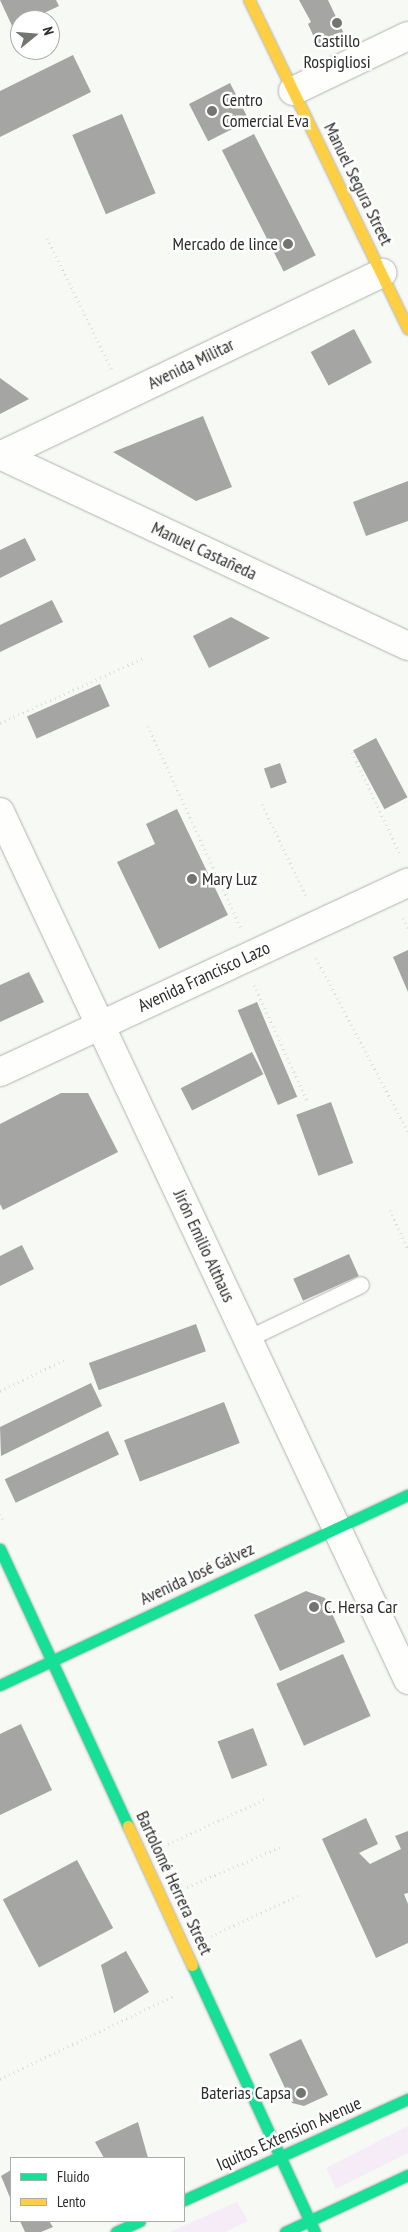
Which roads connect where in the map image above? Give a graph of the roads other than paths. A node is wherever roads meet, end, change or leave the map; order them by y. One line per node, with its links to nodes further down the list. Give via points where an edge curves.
1 (249, 0): 3 (street, Manuel Segura Street)
2 (408, 36): 3 (street)
3 (293, 90): 4 (street, Manuel Segura Street)
4 (382, 273): 5 (street, Manuel Segura Street); 6 (street, Avenida Militar)
5 (408, 329)
6 (0, 456): 7 (street, Manuel Castañeda)
7 (408, 646)
8 (0, 812): 10 (street, Jirón Emilio Althaus)
9 (406, 873): 10 (street, Avenida Francisco Lazo, via 311,928)
10 (101, 1026): 11 (street, Avenida Francisco Lazo); 13 (street, Jirón Emilio Althaus)
11 (0, 1072)
12 (361, 1285): 13 (lane)
13 (248, 1339): 15 (street, Jirón Emilio Althaus)
14 (408, 1495): 15 (street, Avenida José Gálvez)
15 (337, 1528): 17 (street, Avenida José Gálvez); 18 (street, Jirón Emilio Althaus)
16 (0, 1549): 17 (street, Bartolomé Herrera Street)
17 (53, 1660): 19 (street, Avenida José Gálvez); 21 (street, Bartolomé Herrera Street)
18 (408, 1680)
19 (0, 1685)
20 (408, 2099): 21 (street, Iquitos Extension Avenue)
21 (280, 2156): 23 (street, Iquitos Extension Avenue); 24 (street, Bartolomé Herrera Street)
22 (408, 2175): 24 (street)
23 (185, 2200)
24 (310, 2220): 27 (street); 28 (street, Bartolomé Herrera Street)
25 (138, 2222): 26 (street)
26 (116, 2232)
27 (285, 2232)
28 (315, 2232)

